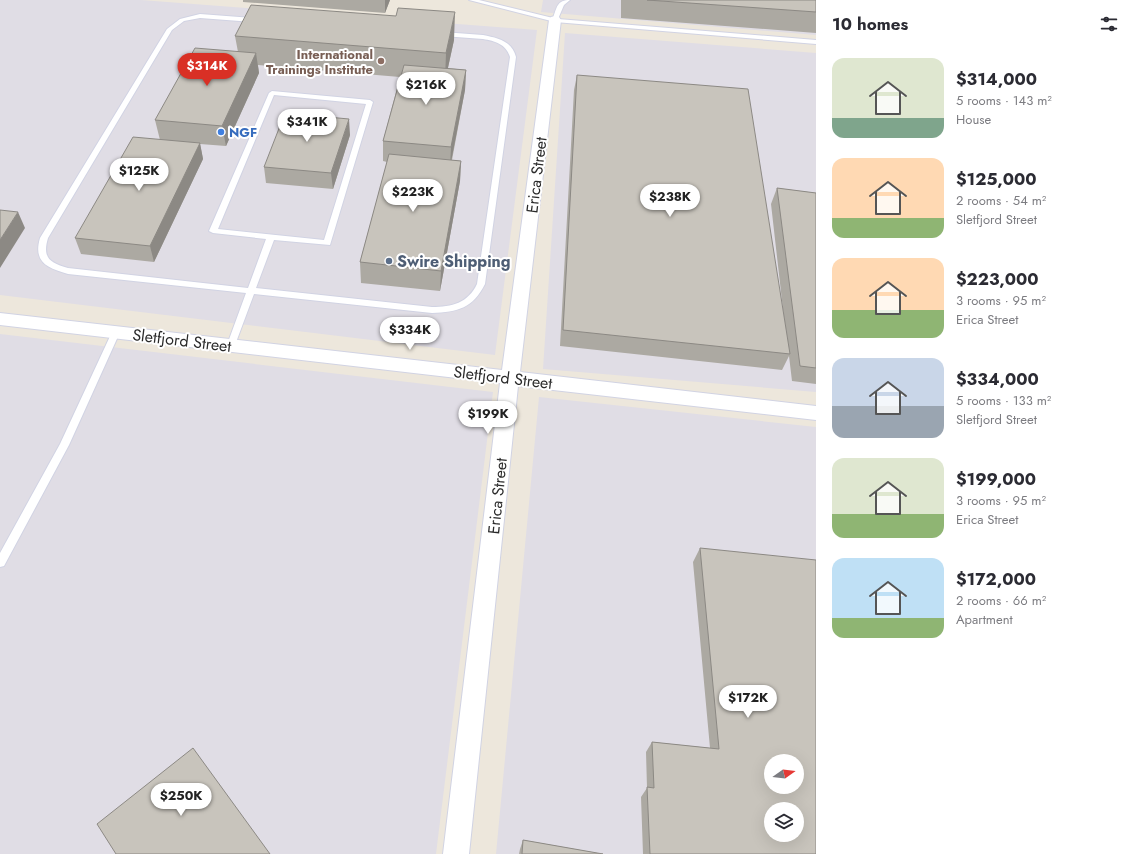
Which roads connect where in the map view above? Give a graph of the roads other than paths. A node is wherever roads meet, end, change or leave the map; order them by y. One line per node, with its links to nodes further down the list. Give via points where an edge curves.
1 (472, 0): 3 (lane)
2 (567, 0): 3 (lane, via 561,4)
3 (555, 20): 4 (lane); 10 (street, Erica Street)
4 (816, 42)
5 (271, 237): 5 (lane, via 327,242 370,102 272,93 213,231); 6 (lane)
6 (251, 290): 6 (lane, via 68,271 47,263 42,255 44,238 174,24 190,17 210,16 482,37 508,46 513,57 481,284 470,301 459,307 432,310); 9 (lane)
7 (0, 318): 8 (street, Sletfjord Street)
8 (116, 332): 9 (street, Sletfjord Street); 12 (lane, via 64,445)
9 (231, 345): 10 (street, Sletfjord Street)
10 (510, 377): 11 (street, Sletfjord Street); 13 (street, Erica Street)
11 (816, 413)
12 (0, 563)
13 (456, 854)

